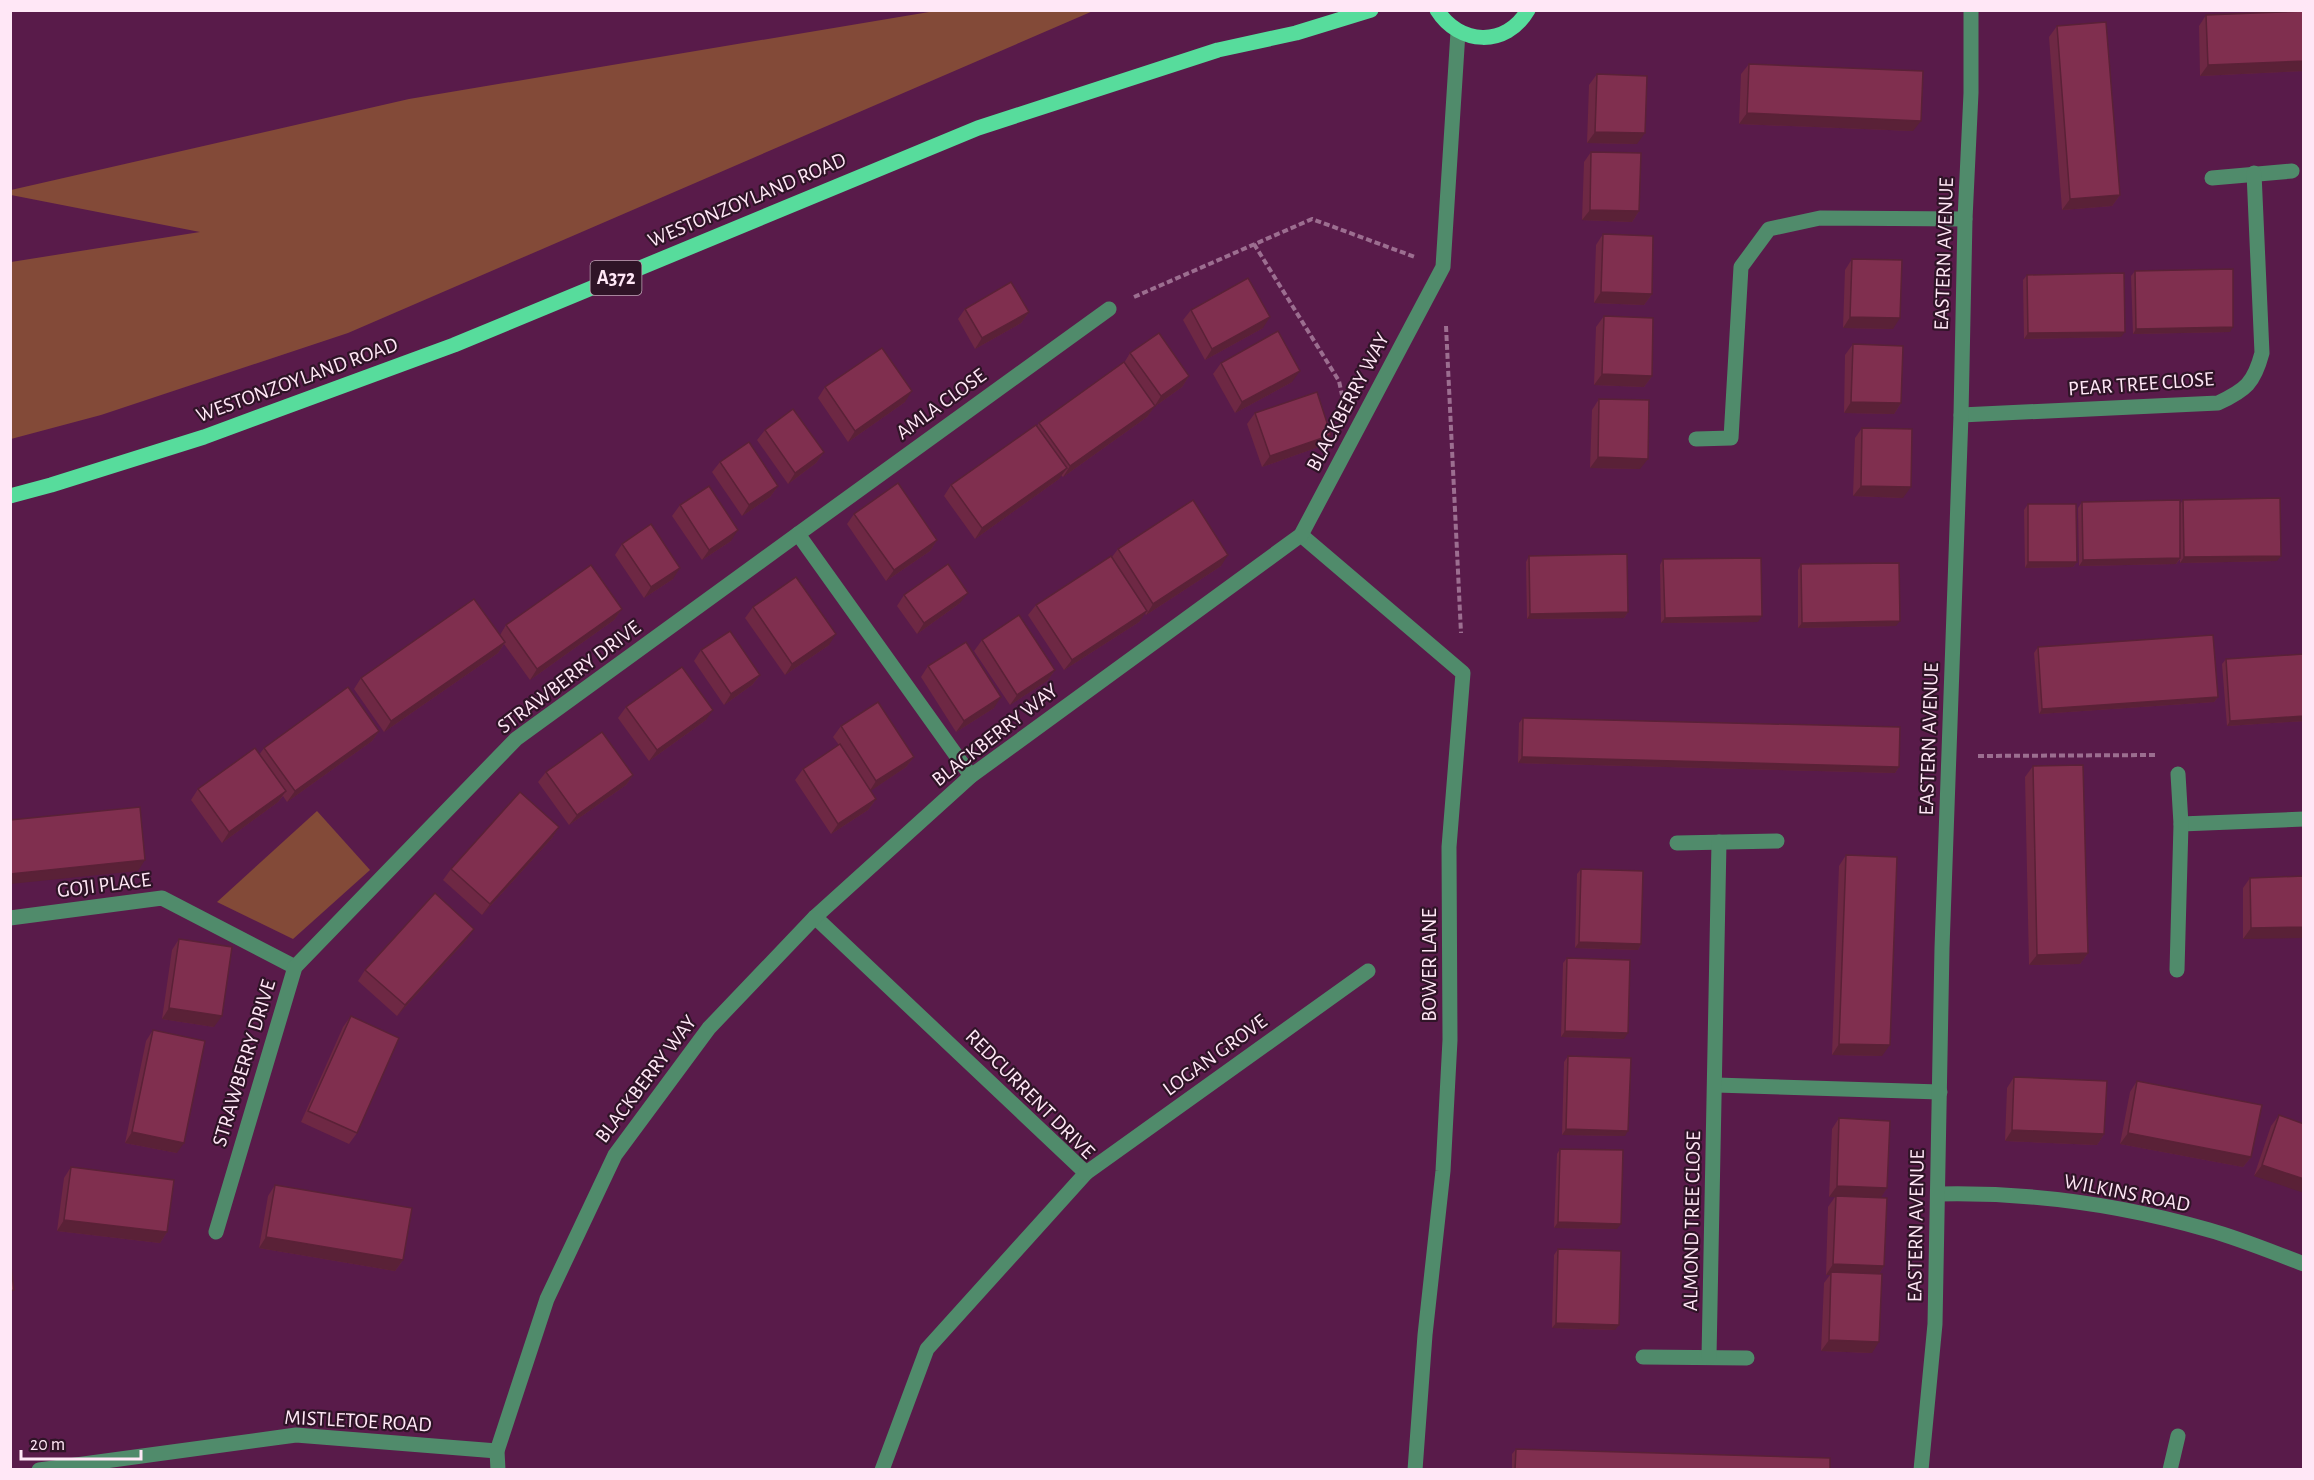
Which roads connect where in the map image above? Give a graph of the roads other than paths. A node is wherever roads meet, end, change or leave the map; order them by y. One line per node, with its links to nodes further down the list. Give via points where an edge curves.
1 (1371, 10): 13 (main road, WESTONZOYLAND ROAD / A372, via 1296,33 1218,50 978,128 454,345 204,437)
2 (1437, 10): 5 (main road)
3 (1528, 10): 5 (main road, via 1516,25 1496,36 1472,37)
4 (1971, 10): 9 (street, EASTERN AVENUE)
5 (1458, 32): 15 (street, BLACKBERRY WAY, via 1443,267)
6 (2292, 171): 7 (street)
7 (2254, 173): 8 (street); 11 (street, PEAR TREE CLOSE, via 2262,353 2257,372 2241,392 2218,403)
8 (2212, 178)
9 (1965, 219): 11 (street, EASTERN AVENUE); 12 (street, via 1820,218 1769,229 1741,267 1731,438)
10 (1109, 309): 14 (street, AMLA CLOSE)
11 (1961, 415): 29 (street, EASTERN AVENUE)
12 (1696, 439)
13 (10, 495)
14 (798, 534): 17 (street); 25 (street, STRAWBERRY DRIVE, via 516,739)
15 (1301, 535): 17 (street, BLACKBERRY WAY); 42 (street, BOWER LANE, via 1464,673 1449,847 1450,1040 1443,1171)
16 (2178, 774): 19 (street)
17 (971, 776): 23 (street, BLACKBERRY WAY)
18 (2304, 819): 19 (street)
19 (2181, 824): 26 (street)
20 (1777, 841): 21 (street)
21 (1719, 842): 22 (street); 28 (street, ALMOND TREE CLOSE)
22 (1677, 843)
23 (815, 917): 30 (street, REDCURRENT DRIVE); 38 (street, BLACKBERRY WAY, via 709,1028 615,1155 547,1299)
24 (10, 918): 25 (street, GOJI PLACE, via 162,898)
25 (295, 968): 32 (street, STRAWBERRY DRIVE)
26 (2176, 969)
27 (1368, 971): 30 (street, LOGAN GROVE)
28 (1716, 1085): 29 (street); 35 (street, ALMOND TREE CLOSE)
29 (1940, 1092): 31 (street, EASTERN AVENUE)
30 (1086, 1173): 41 (street, REDCURRENT DRIVE, via 927,1348)
31 (1938, 1194): 33 (street, WILKINS ROAD, via 2021,1197 2112,1208 2209,1230); 43 (street, EASTERN AVENUE, via 1935,1324)
32 (216, 1232)
33 (2304, 1264)
34 (1643, 1357): 35 (street)
35 (1709, 1357): 36 (street)
36 (1747, 1358)
37 (2178, 1436): 44 (street)
38 (497, 1451): 39 (street, MISTLETOE ROAD, via 296,1435); 40 (street, BLACKBERRY WAY)
39 (39, 1470)
40 (498, 1470)
41 (882, 1470)
42 (1415, 1470)
43 (1921, 1470)
44 (2170, 1470)

